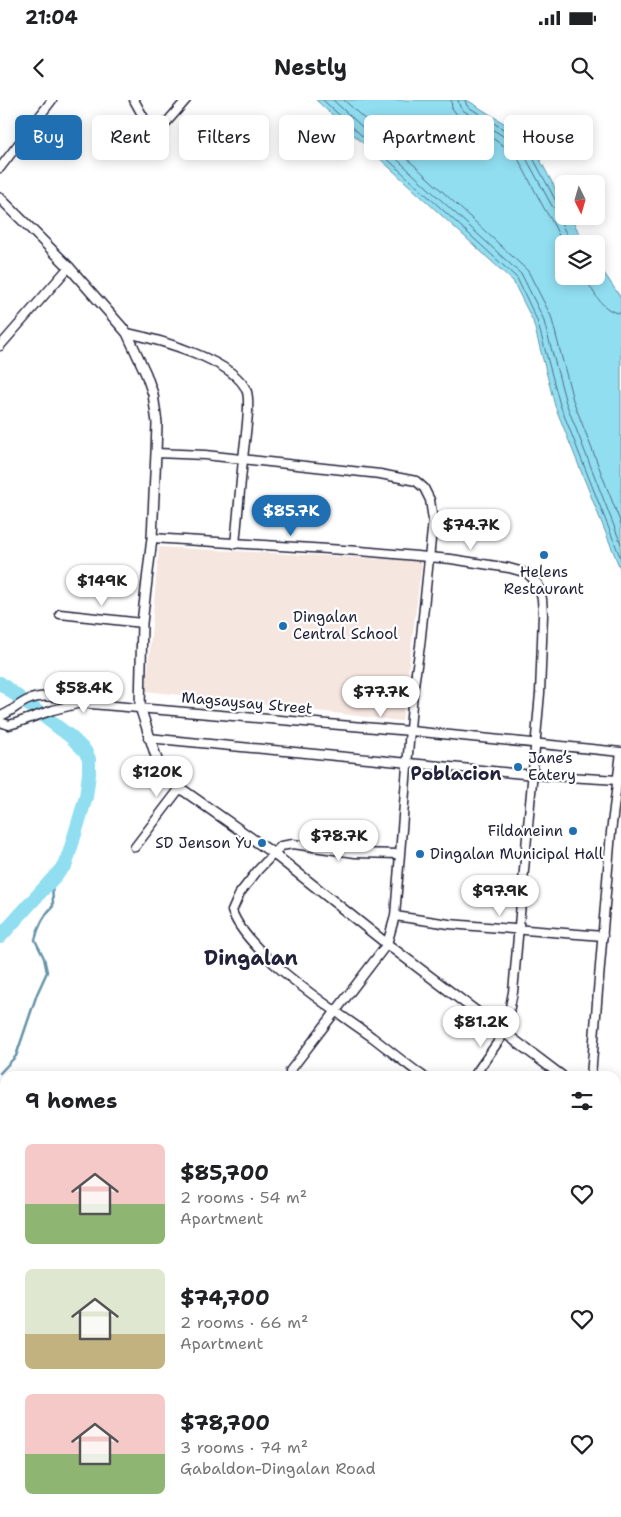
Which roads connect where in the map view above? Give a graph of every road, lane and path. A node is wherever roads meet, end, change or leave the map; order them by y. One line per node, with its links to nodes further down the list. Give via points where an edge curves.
1 (52, 100): 6 (street)
2 (134, 100): 4 (street)
3 (186, 100): 5 (street)
4 (142, 115)
5 (169, 120)
6 (0, 168)
7 (0, 198): 8 (main road)
8 (69, 267): 9 (main road); 10 (street)
9 (127, 332): 11 (main road, via 153,394 157,423); 12 (street, via 194,353 242,383 247,393)
10 (0, 346)
11 (156, 453): 12 (street); 13 (main road)
12 (243, 459): 14 (street); 15 (street, via 416,481 424,488 432,509)
13 (152, 538): 14 (street); 17 (main road)
14 (235, 544): 15 (street)
15 (430, 557): 22 (street); 24 (street, via 509,568 527,573 538,584 544,615)
16 (60, 614): 17 (street)
17 (142, 623): 19 (main road)
18 (81, 703): 19 (street, Magsaysay Street); 20 (street, via 48,696 28,700); 21 (street, via 9,725)
19 (140, 707): 22 (street, Magsaysay Street); 23 (main road)
20 (0, 716)
21 (0, 722)
22 (411, 731): 24 (street, Magsaysay Street); 26 (street)
23 (148, 738): 26 (street); 29 (main road, via 160,769)
24 (536, 745): 25 (street, Magsaysay Street); 27 (street)
25 (621, 752): 28 (street)
26 (408, 762): 27 (street); 32 (street)
27 (534, 775): 28 (street); 34 (street)
28 (618, 780): 35 (street)
29 (180, 788): 30 (street); 31 (main road)
30 (135, 848)
31 (274, 854): 32 (street, via 280,846 293,844); 36 (main road); 37 (street, via 232,906 236,922 258,948 300,986)
32 (398, 854): 33 (street)
33 (394, 916): 34 (street); 36 (street)
34 (518, 930): 35 (street); 38 (street, via 514,984)
35 (603, 936): 43 (street)
36 (387, 944): 37 (street); 38 (main road)
37 (336, 1012): 39 (street); 40 (street)
38 (505, 1032): 41 (street); 42 (main road)
39 (290, 1071)
40 (417, 1071)
41 (478, 1071)
42 (556, 1071)
43 (591, 1071)

